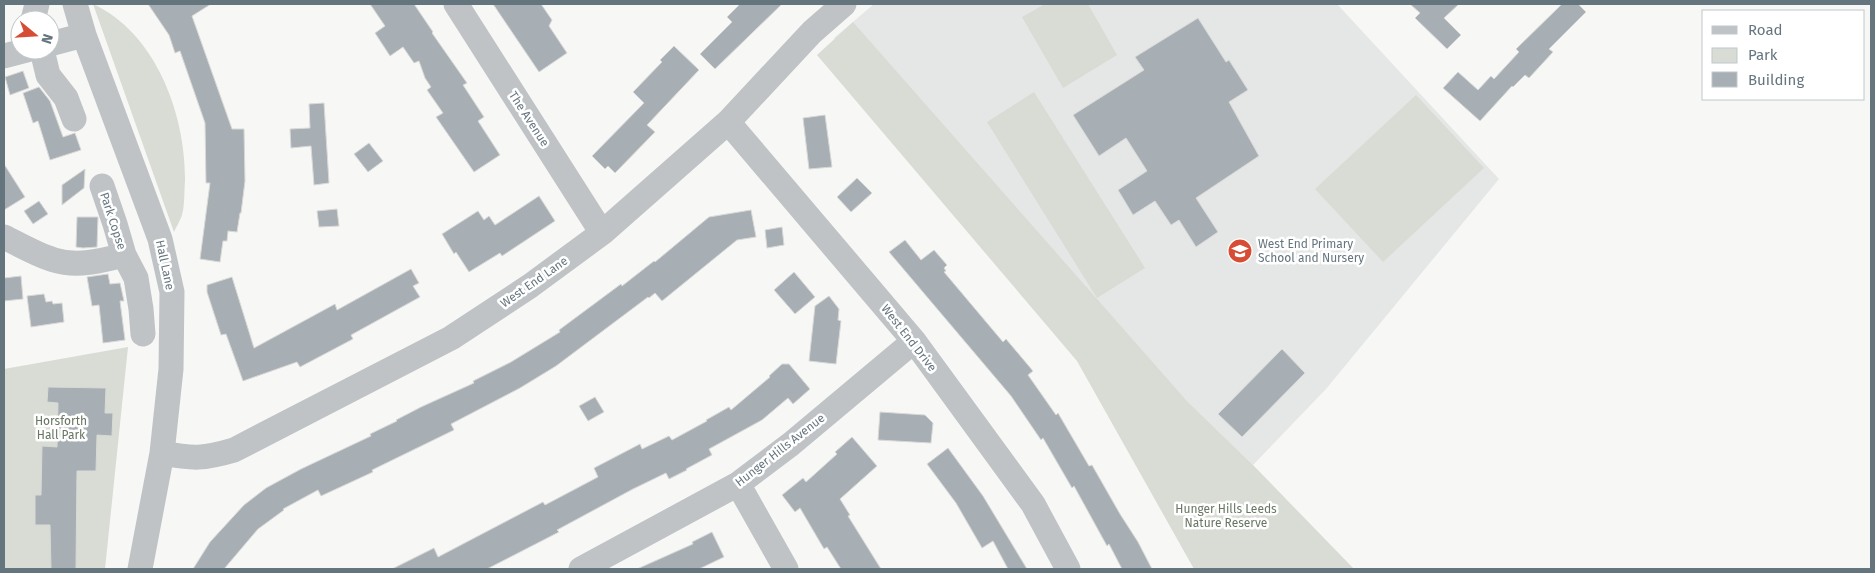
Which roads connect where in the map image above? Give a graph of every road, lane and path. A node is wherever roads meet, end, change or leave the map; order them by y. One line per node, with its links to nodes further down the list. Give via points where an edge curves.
1 (75, 4): 4 (street, Hall Lane)
2 (456, 4): 10 (street, The Avenue)
3 (844, 4): 8 (street, West End Lane, via 812,32)
4 (84, 35): 5 (street); 15 (street, Hall Lane, via 160,239 172,292 171,369)
5 (60, 41)
6 (44, 60): 7 (street, via 48,75 66,98)
7 (74, 119)
8 (728, 122): 10 (street, West End Lane); 14 (street, West End Drive)
9 (102, 186): 12 (street, Park Copse)
10 (602, 233): 15 (street, West End Lane, via 451,338 264,436 206,458)
11 (4, 237): 12 (street, Park Copse, via 61,262 101,262)
12 (124, 255): 13 (street, Park Copse, via 136,278)
13 (143, 334)
14 (914, 341): 16 (street, Hunger Hills Avenue); 20 (street, West End Drive, via 1033,504)
15 (162, 453): 17 (street, Hall Lane)
16 (738, 484): 18 (street, Hunger Hills Avenue); 19 (street)
17 (140, 569)
18 (581, 569)
19 (786, 569)
20 (1068, 569)

